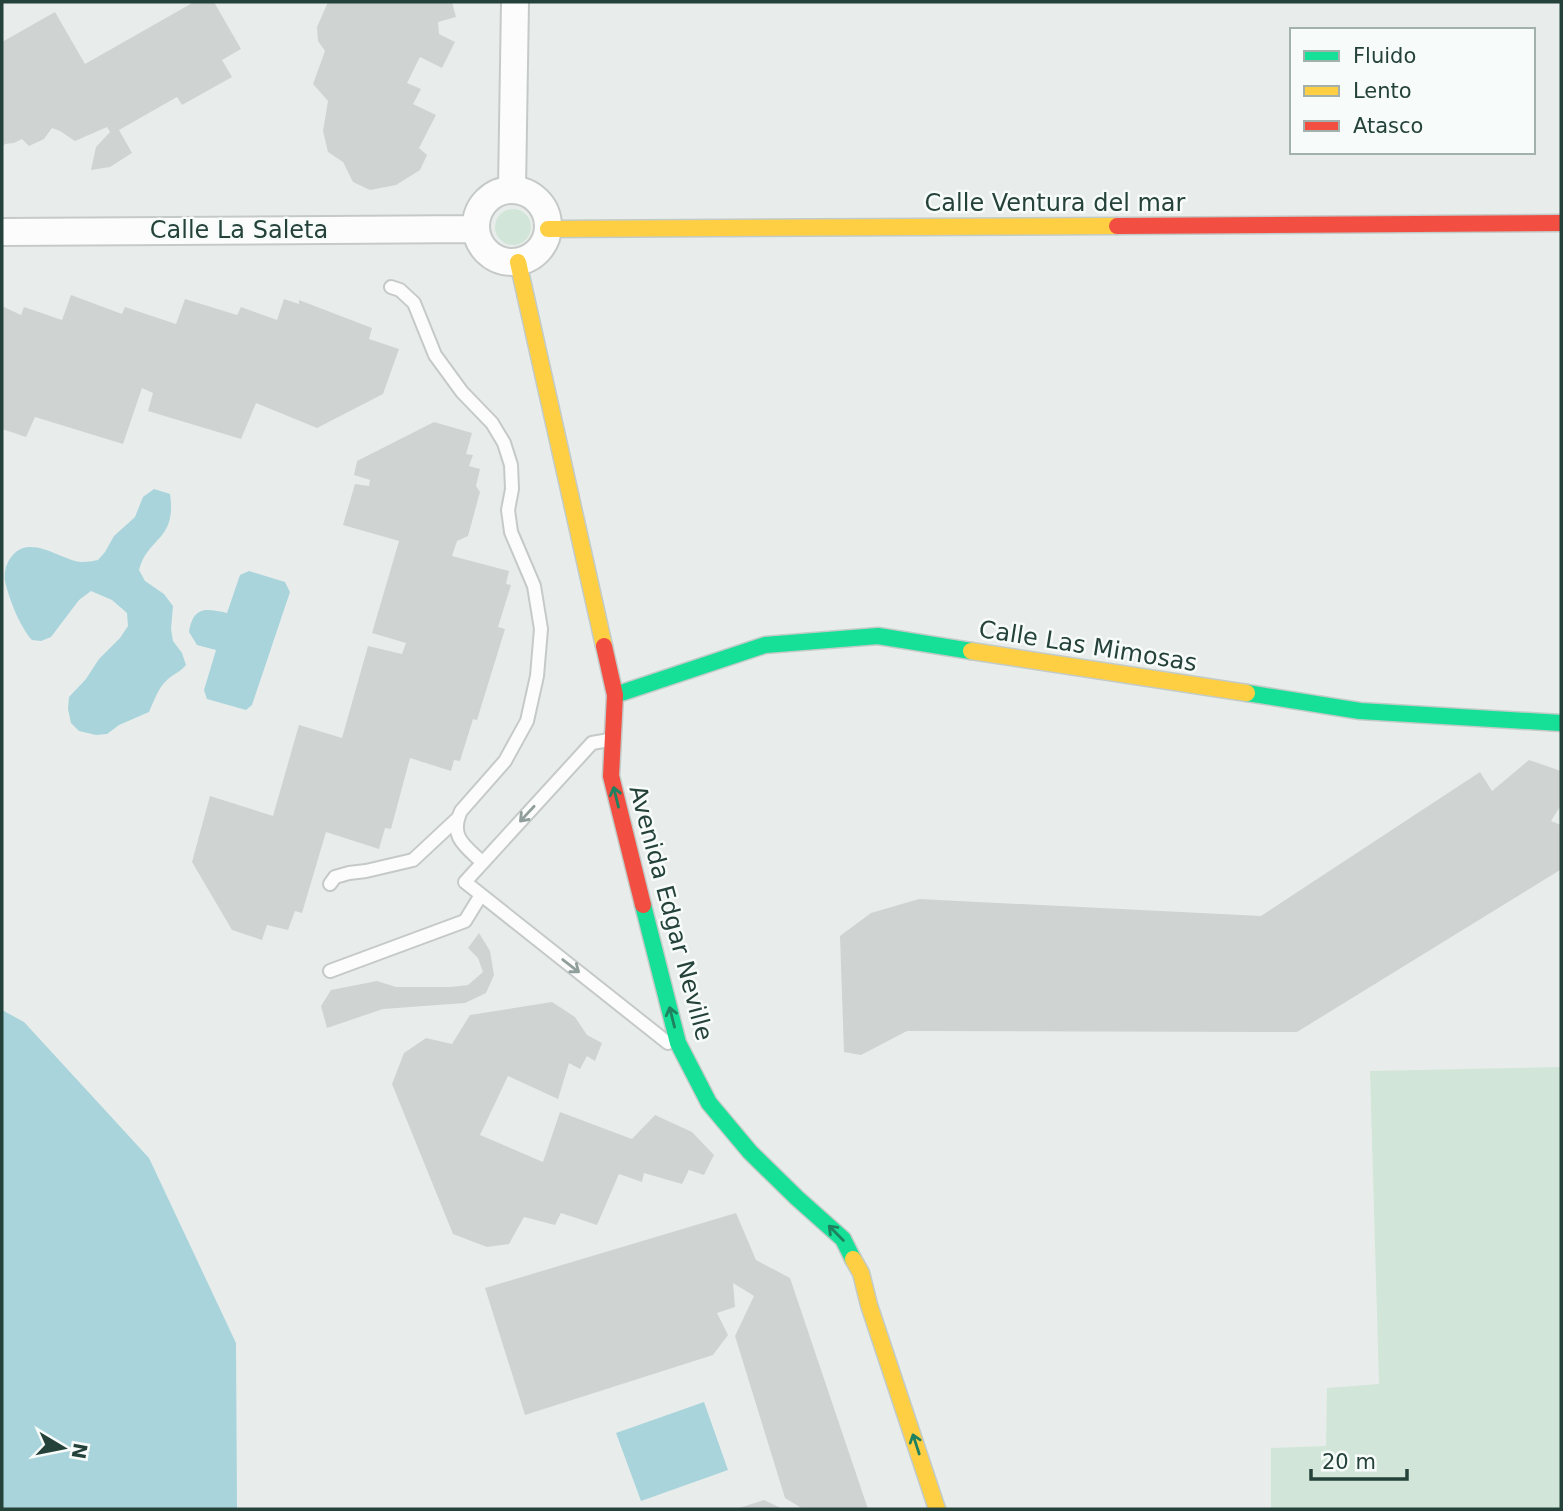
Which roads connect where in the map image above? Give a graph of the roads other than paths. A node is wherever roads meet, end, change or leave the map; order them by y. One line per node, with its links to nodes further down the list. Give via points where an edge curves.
1 (515, 2): 2 (street)
2 (512, 189): 4 (street, via 489,197 476,217); 5 (street, via 524,191 543,206)
3 (1561, 223): 5 (street, Calle Ventura del mar)
4 (476, 229): 6 (street, Calle La Saleta); 7 (street, via 486,252 500,261)
5 (548, 229): 7 (street, via 542,247)
6 (2, 232)
7 (517, 262): 9 (street, Avenida Edgar Neville)
8 (391, 288): 12 (lane, via 414,303 435,355 504,443 511,465 511,532 534,586 541,629 527,721 505,761)
9 (615, 695): 10 (street, Calle Las Mimosas, via 765,645 878,636 1360,711); 11 (street, Avenida Edgar Neville)
10 (1561, 723)
11 (613, 739): 13 (lane, one-way to 13, via 592,743); 17 (street, Avenida Edgar Neville, one-way to 11, via 611,776)
12 (458, 818): 13 (lane, via 461,842); 14 (lane, via 413,860 335,877)
13 (482, 862): 15 (lane, via 465,882)
14 (330, 884)
15 (481, 895): 16 (lane, via 465,921); 17 (lane, one-way to 17, via 671,1045)
16 (330, 971)
17 (678, 1043): 18 (street, Avenida Edgar Neville, one-way to 17, via 861,1273 843,1239 750,1152 709,1103)
18 (937, 1509)

